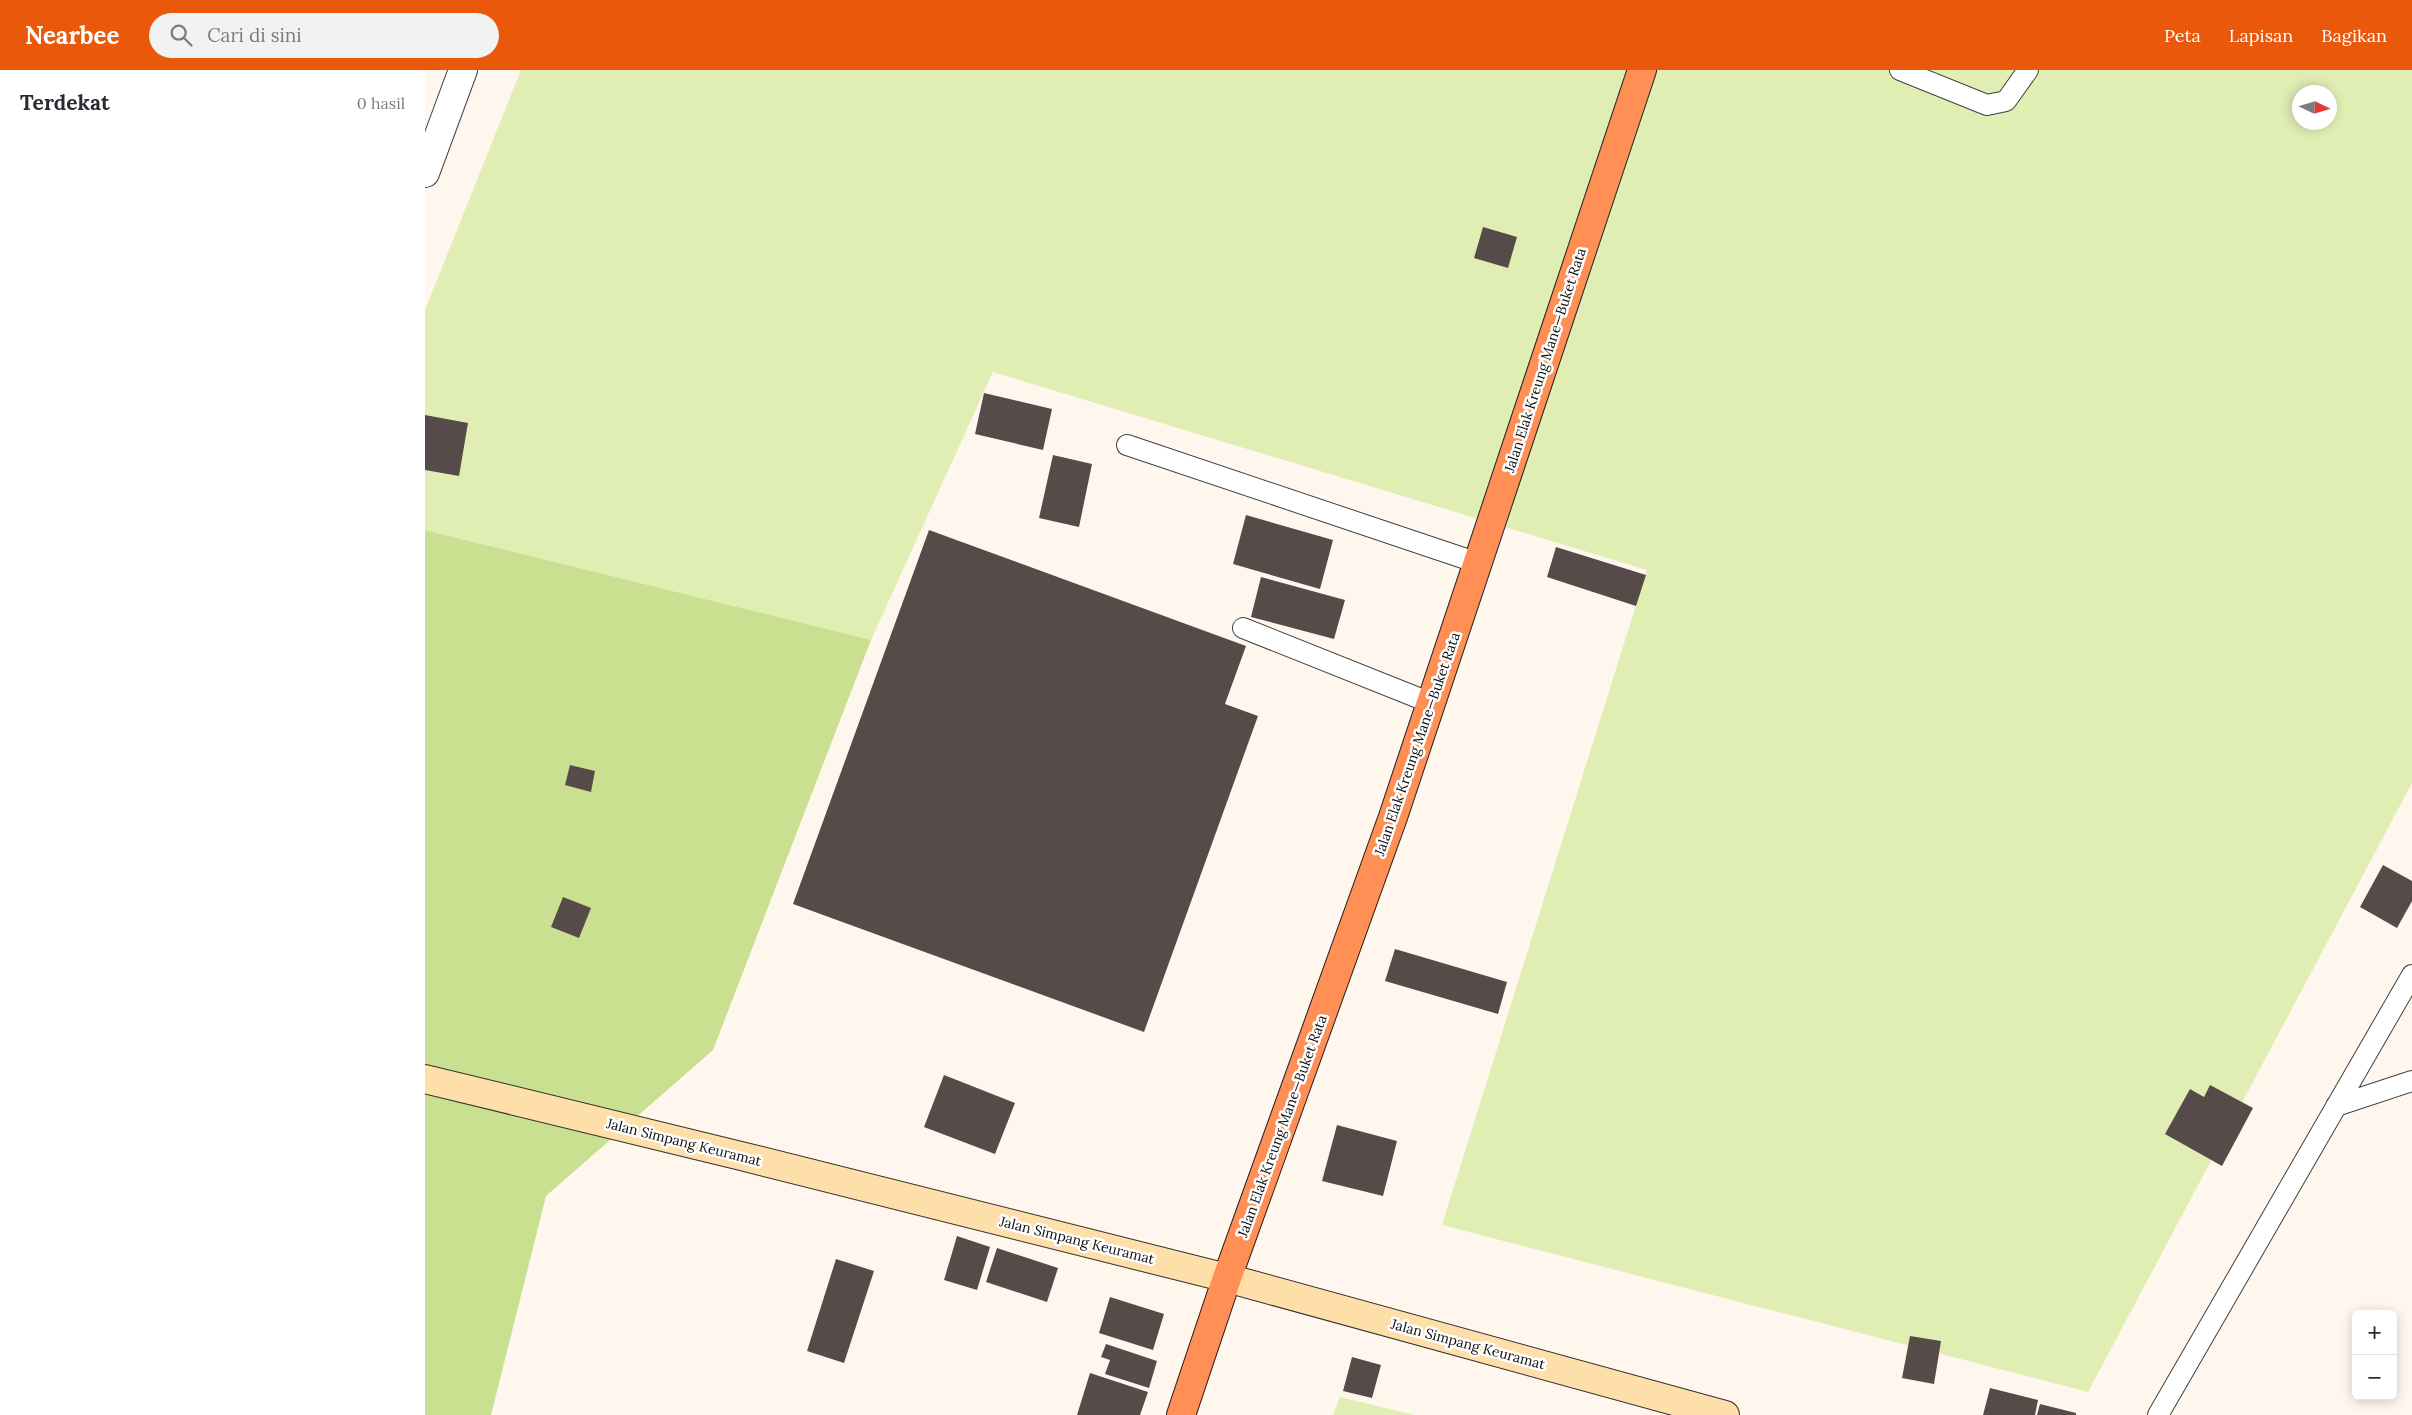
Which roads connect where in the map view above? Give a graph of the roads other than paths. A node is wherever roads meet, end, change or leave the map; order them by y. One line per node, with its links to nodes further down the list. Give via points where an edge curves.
1 (463, 70): 5 (street)
2 (1642, 70): 7 (highway, Jalan Elak Kreung Mane—Buket Rata)
3 (1900, 70): 4 (lane, via 1987,104 2006,101)
4 (2028, 70)
5 (425, 173)
6 (1127, 445): 7 (lane)
7 (1478, 563): 9 (highway, Jalan Elak Kreung Mane—Buket Rata)
8 (1243, 628): 9 (lane)
9 (1431, 703): 14 (highway, Jalan Elak Kreung Mane—Buket Rata)
10 (2412, 975): 13 (lane)
11 (425, 1079): 14 (main road, Jalan Simpang Keuramat)
12 (2412, 1081): 13 (lane)
13 (2336, 1106): 17 (lane)
14 (1227, 1278): 15 (highway, Jalan Elak Kreung Mane—Buket Rata); 16 (main road, Jalan Simpang Keuramat)
15 (1181, 1415)
16 (1725, 1415)
17 (2158, 1415)

